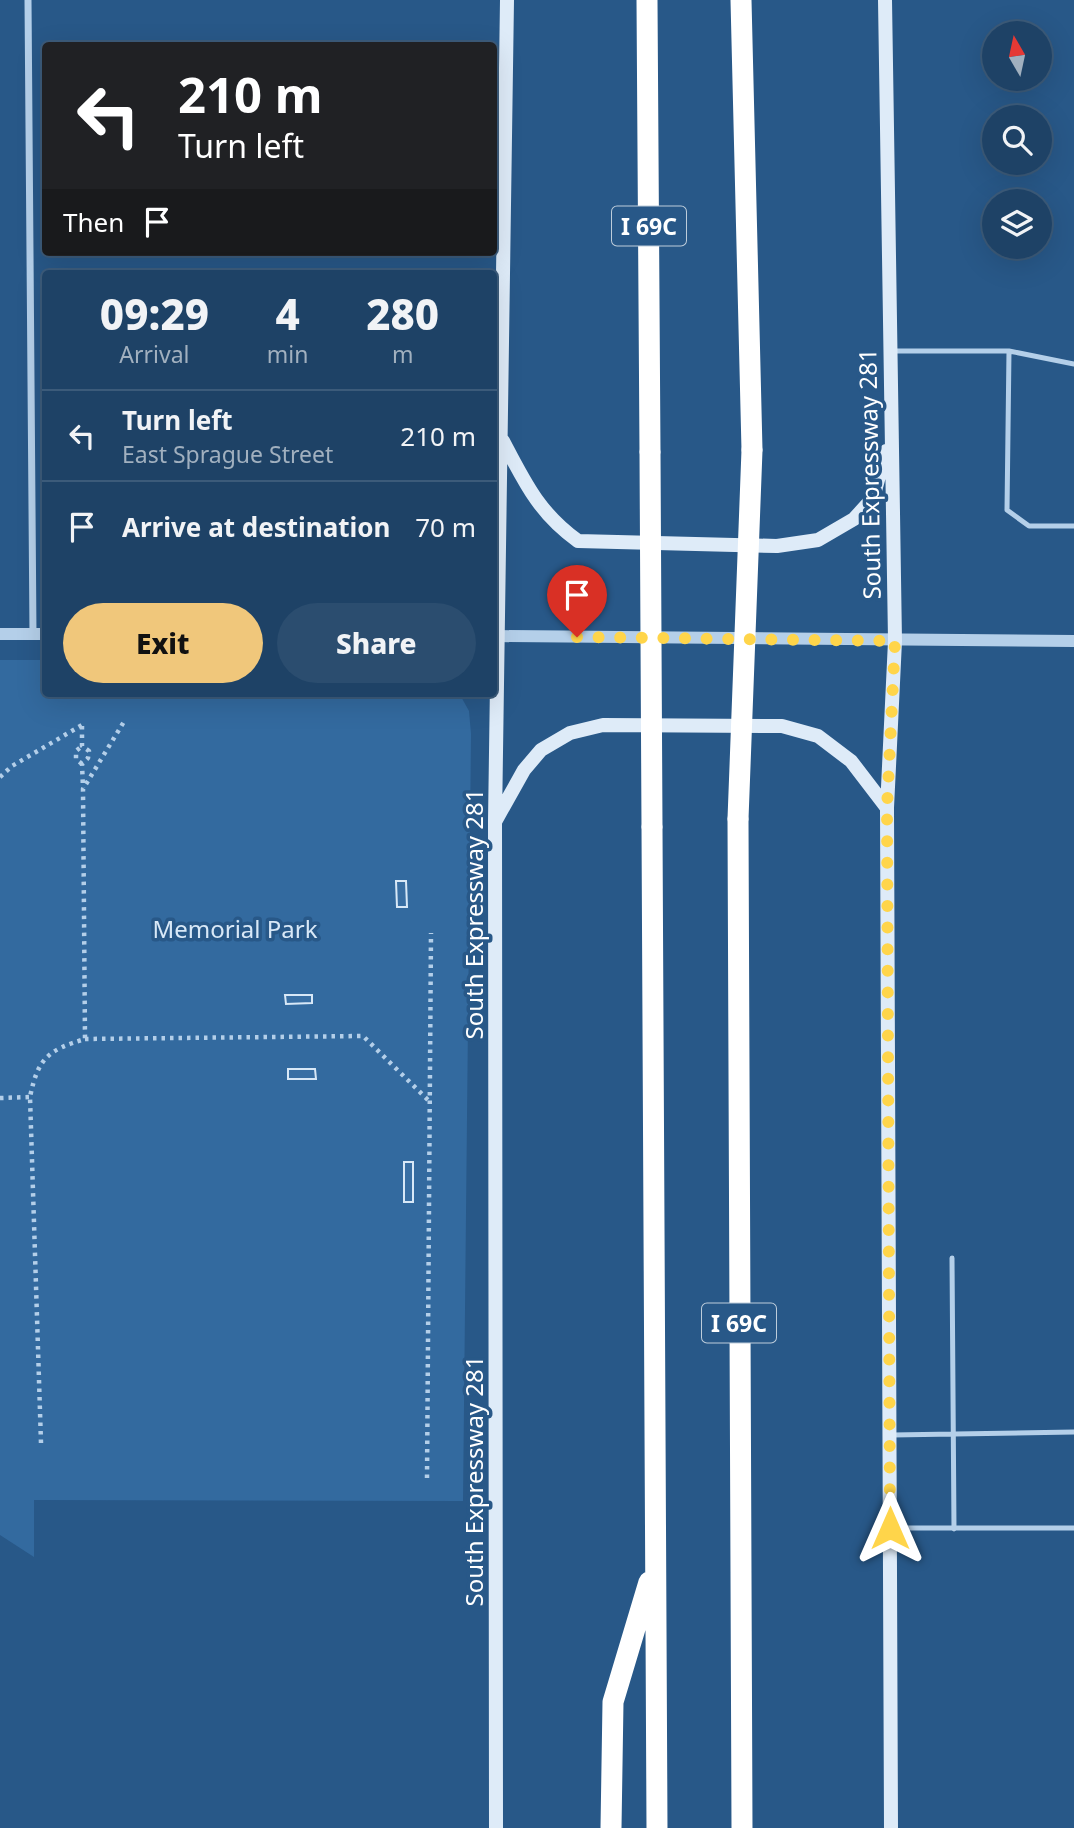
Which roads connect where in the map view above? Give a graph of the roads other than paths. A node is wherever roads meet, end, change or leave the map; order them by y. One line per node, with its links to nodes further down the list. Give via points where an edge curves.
1 (28, 0): 14 (street)
2 (507, 0): 10 (main road, South Expressway 281)
3 (647, 0): 28 (highway, I 69C, bridge)
4 (741, 0): 32 (highway, I 69C, bridge, via 752,450 738,819)
5 (885, 0): 6 (main road, South Expressway 281)
6 (889, 351): 7 (lane); 9 (main road, South Expressway 281)
7 (1009, 351): 8 (lane); 11 (lane, via 1007,510 1029,526)
8 (1074, 364)
9 (890, 436): 10 (main road, via 873,498 854,519 818,540 776,546 578,541 552,523 531,495); 16 (main road, South Expressway 281)
10 (502, 440): 12 (main road, South Expressway 281)
11 (1074, 526)
12 (497, 580)
13 (0, 634): 14 (street)
14 (39, 634)
15 (497, 636): 16 (street)
16 (895, 641): 17 (street); 19 (main road, South Expressway 281)
17 (1074, 641)
18 (495, 697): 20 (main road, South Expressway 281)
19 (887, 808): 20 (main road, via 851,761 818,736 782,726 603,725 570,733 541,750); 23 (main road, South Expressway 281)
20 (495, 821): 29 (main road, South Expressway 281)
21 (952, 1258): 24 (lane)
22 (1074, 1432): 24 (lane)
23 (889, 1435): 24 (lane); 25 (main road, South Expressway 281)
24 (951, 1435): 27 (lane)
25 (890, 1528): 27 (lane); 33 (main road, South Expressway 281)
26 (1074, 1528): 27 (lane)
27 (954, 1529)
28 (655, 1560): 30 (highway, via 613,1702); 31 (highway, I 69C)
29 (496, 1828)
30 (611, 1828)
31 (657, 1828)
32 (741, 1828)
33 (891, 1828)

